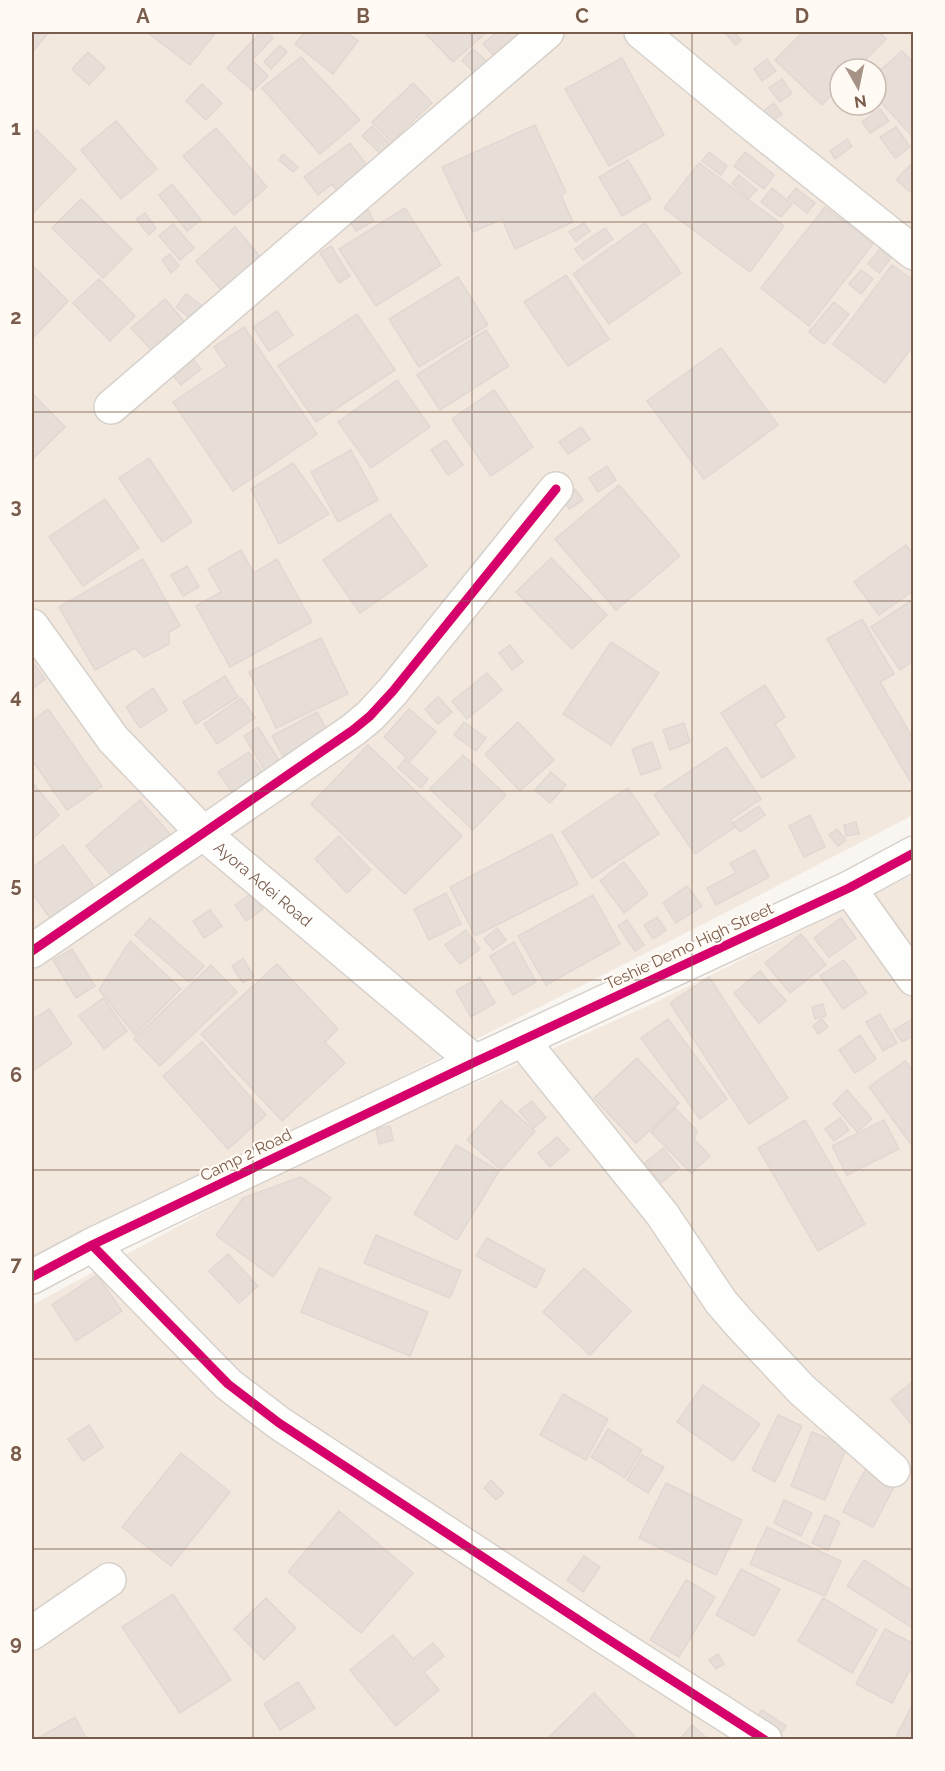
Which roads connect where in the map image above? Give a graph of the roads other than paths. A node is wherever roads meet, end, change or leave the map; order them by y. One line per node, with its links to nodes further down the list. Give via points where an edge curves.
1 (547, 32): 4 (street)
2 (641, 32): 3 (street)
3 (914, 253)
4 (111, 406)
5 (556, 489): 7 (street, via 370,716)
6 (32, 626): 7 (street, Ayora Adei Road, via 112,739)
7 (204, 834): 10 (street); 13 (street, Ayora Adei Road)
8 (914, 853): 9 (street, Teshie Demo High Street)
9 (849, 888): 11 (street); 12 (street, Teshie Demo High Street)
10 (32, 951)
11 (914, 979)
12 (522, 1040): 13 (street, Teshie Demo High Street); 16 (street, via 662,1214 741,1325 802,1390)
13 (475, 1062): 14 (street, Camp 2 Road)
14 (92, 1245): 15 (street, Camp 2 Road); 19 (street, via 228,1384 279,1423)
15 (32, 1277)
16 (893, 1470)
17 (109, 1580): 18 (street)
18 (32, 1633)
19 (765, 1740)

